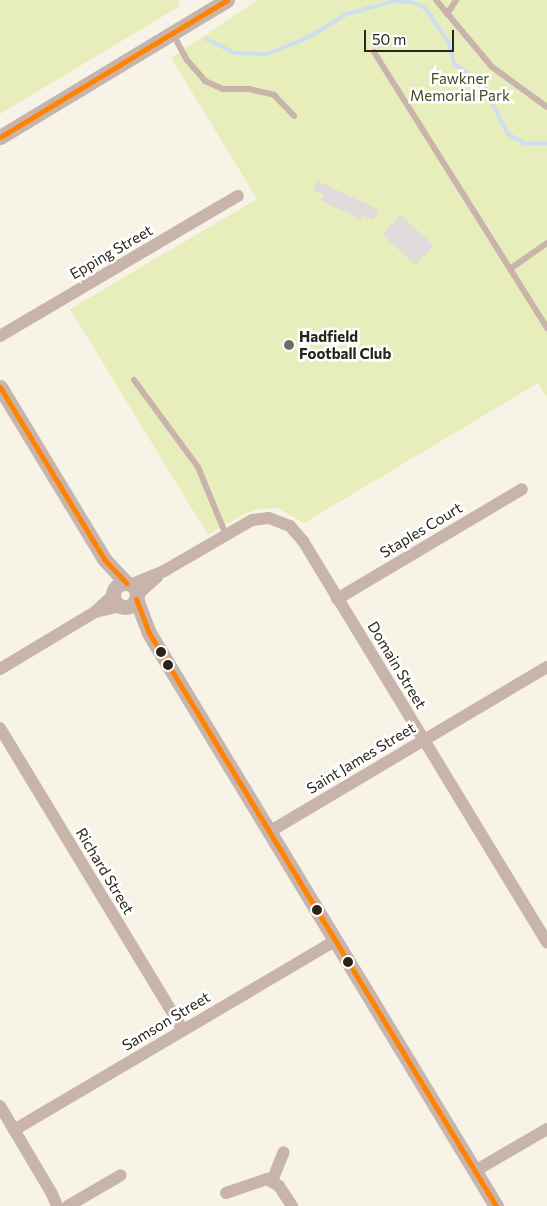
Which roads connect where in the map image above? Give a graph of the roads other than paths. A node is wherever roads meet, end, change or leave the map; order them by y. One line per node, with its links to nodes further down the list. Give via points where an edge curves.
1 (227, 0): 5 (street)
2 (436, 0): 4 (lane)
3 (456, 0): 4 (lane)
4 (447, 14): 7 (lane, via 492,67)
5 (172, 33): 8 (lane, via 187,60 205,81 223,89 249,89 274,95); 9 (street)
6 (374, 52): 12 (lane)
7 (547, 107)
8 (294, 116)
9 (0, 136)
10 (238, 196): 14 (street, Epping Street)
11 (547, 243): 12 (lane)
12 (510, 269): 13 (lane)
13 (547, 328)
14 (0, 336)
15 (134, 380): 18 (lane, via 198,467)
16 (0, 387): 19 (street)
17 (522, 489): 20 (street, Staples Court)
18 (226, 535): 19 (street, Domain Street); 20 (street, Domain Street, via 260,518 284,523 303,541)
19 (126, 595): 22 (street, Domain Street); 25 (street)
20 (337, 598): 24 (street, Domain Street)
21 (547, 667): 24 (street, Saint James Street)
22 (0, 669)
23 (0, 728): 28 (street, Richard Street)
24 (423, 740): 25 (street, Saint James Street); 27 (street, Domain Street)
25 (269, 832): 26 (street)
26 (335, 941): 28 (street, Samson Street); 33 (street)
27 (547, 943)
28 (183, 1030): 31 (street, Samson Street)
29 (0, 1106): 31 (street)
30 (547, 1129): 33 (street)
31 (14, 1130): 37 (street)
32 (284, 1152): 35 (street)
33 (475, 1171): 40 (street)
34 (121, 1175): 38 (street)
35 (272, 1181): 36 (street, via 262,1179); 39 (street)
36 (226, 1194)
37 (56, 1206)
38 (68, 1206)
39 (292, 1206)
40 (496, 1206)

